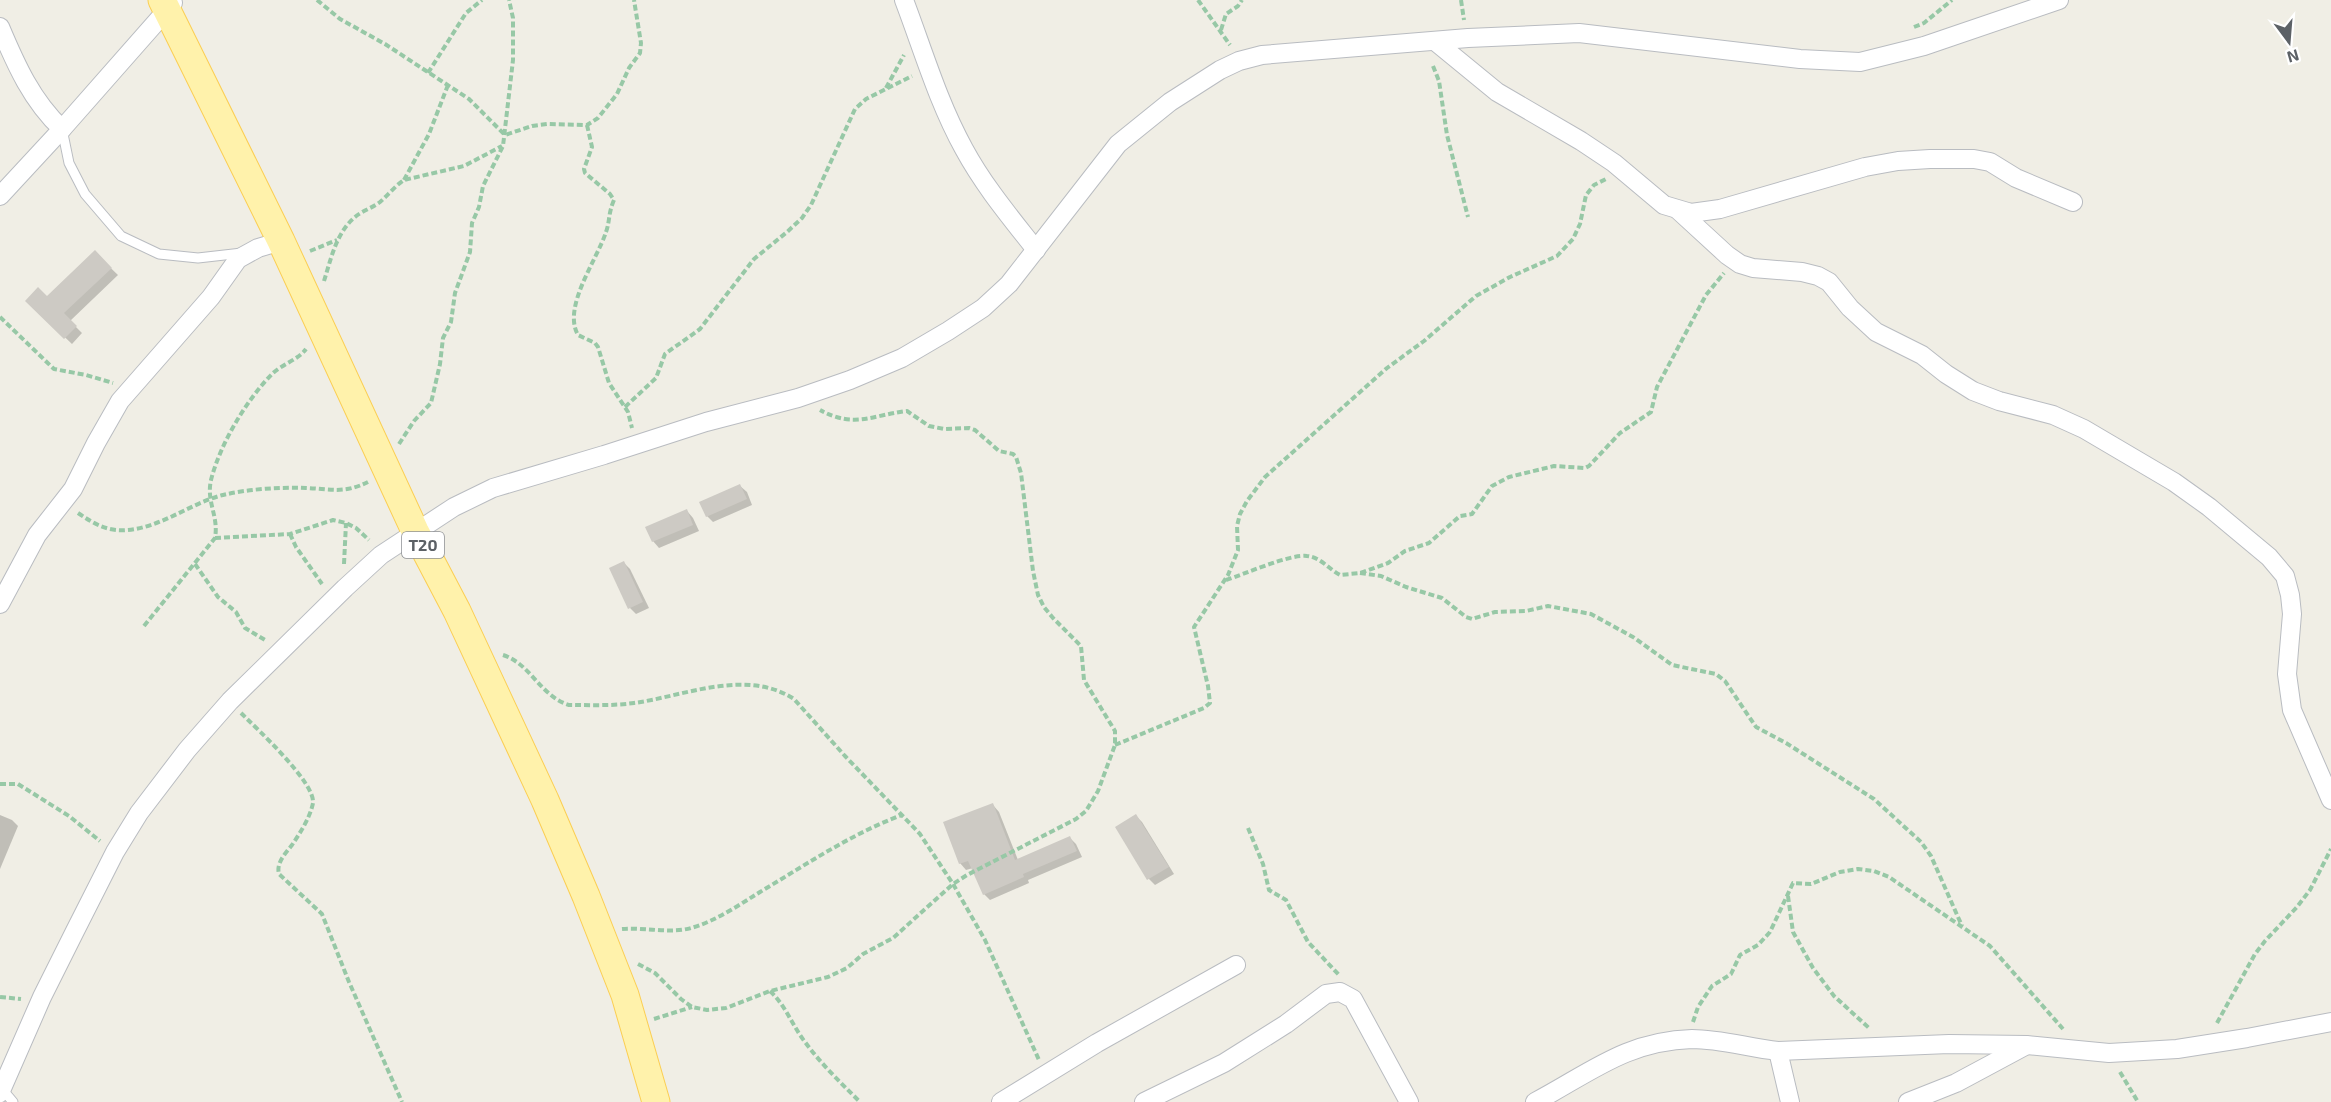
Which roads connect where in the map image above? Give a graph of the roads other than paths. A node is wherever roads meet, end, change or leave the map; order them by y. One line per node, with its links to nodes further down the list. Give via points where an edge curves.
1 (904, 0): 11 (street, via 943,108 964,150)
2 (2059, 0): 5 (street, via 1924,46 1860,62 1788,58 1579,33)
3 (168, 3): 6 (street); 10 (main road, T20)
4 (0, 27): 6 (street, via 37,102)
5 (1430, 43): 9 (street, via 1497,92 1598,152 1664,205); 11 (street, via 1263,55 1220,70 1170,102 1118,144)
6 (62, 129): 7 (street); 12 (lane, via 69,163 85,194 121,236 159,254 198,258)
7 (0, 196)
8 (2073, 202): 9 (street, via 1989,162 1930,159 1865,167 1703,213)
9 (1678, 210): 15 (street, via 1727,255 1753,268 1802,272 1828,282 1876,332 1922,355 1973,392 2053,415 2084,429 2174,482 2269,557 2285,576 2290,595 2287,674 2292,710)
10 (286, 250): 12 (street); 13 (main road, T20)
11 (1036, 250): 13 (street, via 1009,284 983,308 902,358 798,398 706,422 493,488)
12 (247, 253): 14 (street, via 130,389 111,416 73,489 37,535)
13 (415, 531): 20 (street, via 339,593 231,701 139,813 115,852 42,997); 21 (main road, T20, via 545,800 610,957)
14 (0, 604)
15 (2331, 800)
16 (1236, 965): 22 (street)
17 (2331, 1022): 18 (street, via 2177,1049 2109,1053)
18 (2027, 1045): 19 (street); 27 (street, via 1956,1083)
19 (1779, 1051): 25 (street, via 1692,1039 1656,1042 1620,1054); 26 (street)
20 (5, 1095)
21 (656, 1102)
22 (1001, 1102)
23 (1144, 1102): 24 (street, via 1233,1057 1326,994 1340,992 1353,999)
24 (1408, 1102)
25 (1535, 1102)
26 (1790, 1102)
27 (1908, 1102)

